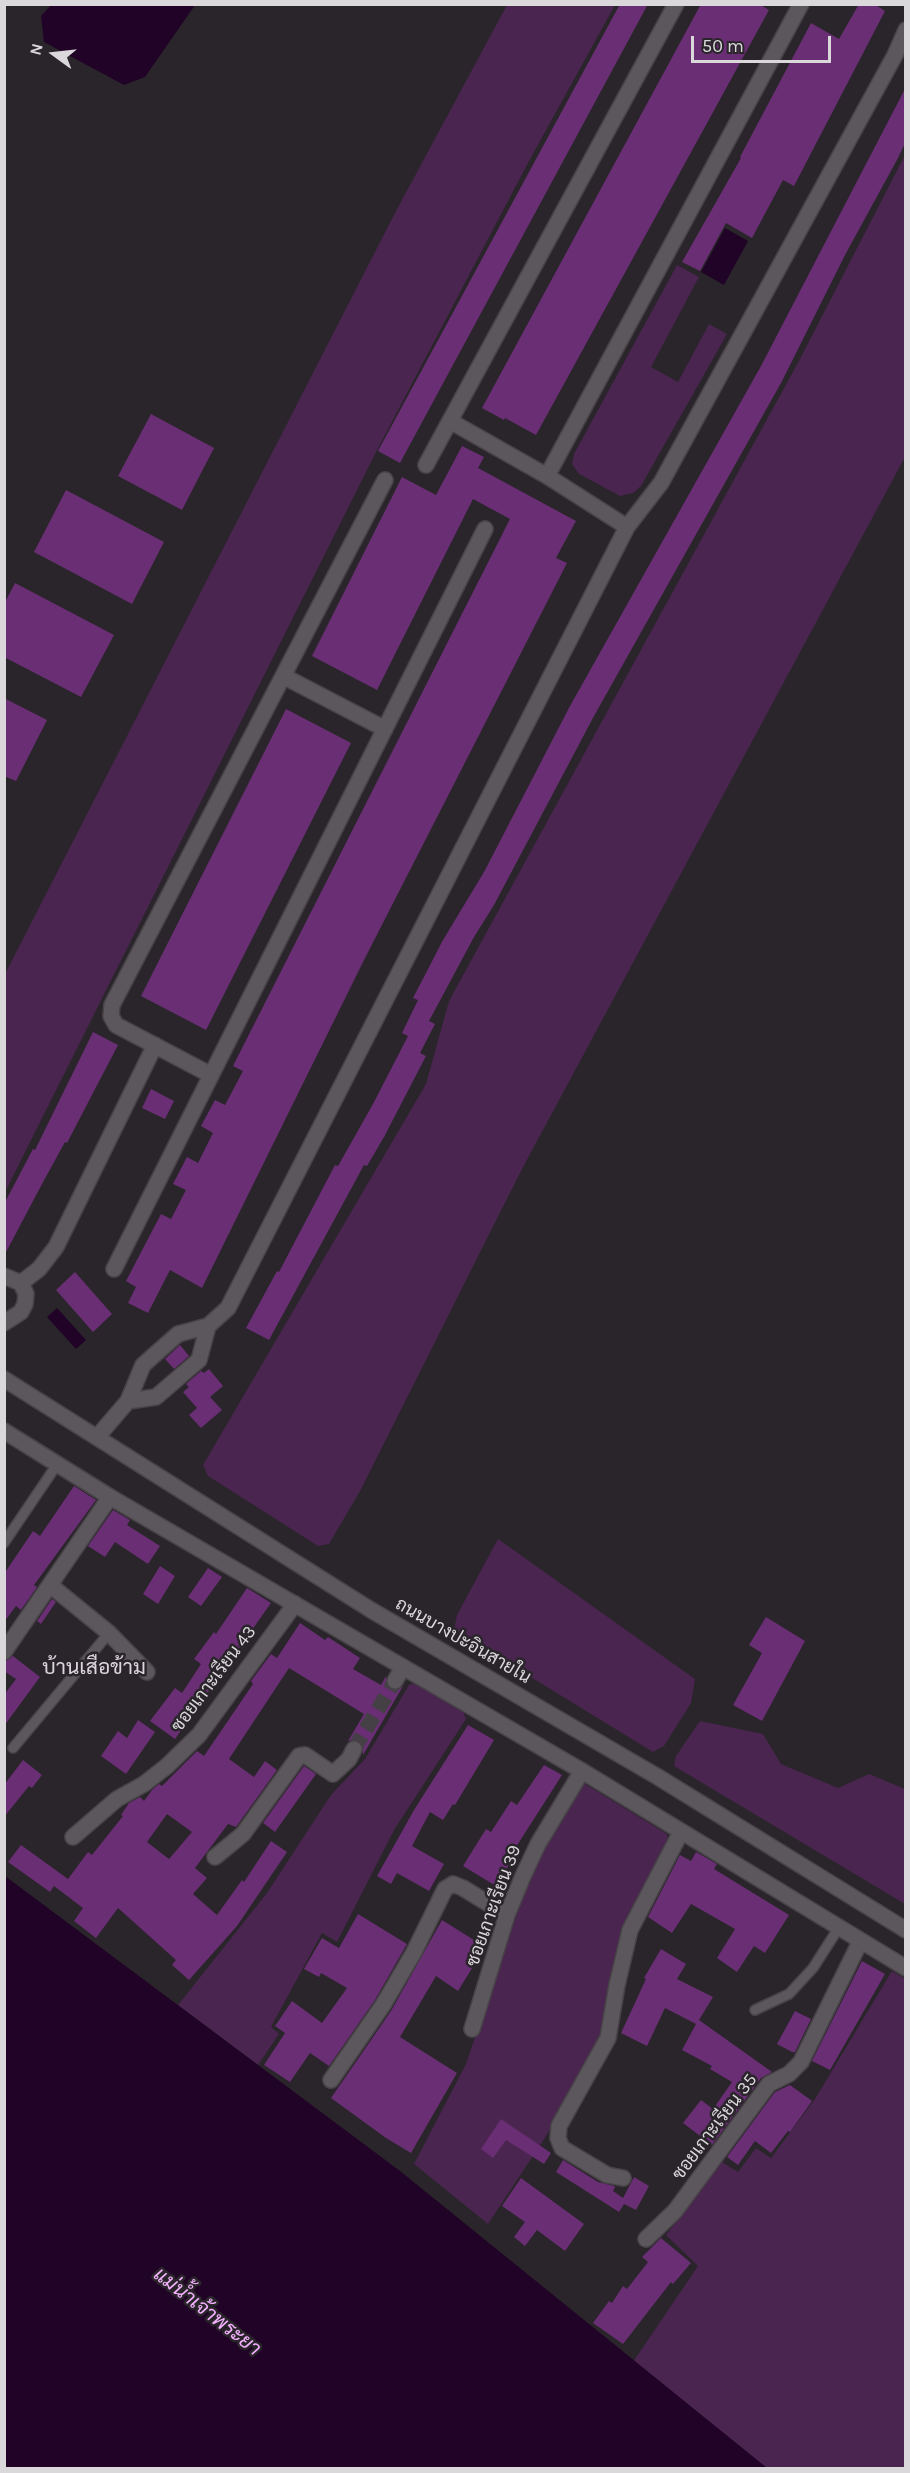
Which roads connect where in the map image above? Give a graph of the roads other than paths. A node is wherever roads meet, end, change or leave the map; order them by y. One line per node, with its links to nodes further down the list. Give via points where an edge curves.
1 (676, 4): 4 (street)
2 (801, 4): 6 (street)
3 (906, 30): 8 (street, via 661,483)
4 (450, 421): 5 (street); 6 (street)
5 (426, 465)
6 (547, 476): 8 (street)
7 (385, 480): 10 (street)
8 (627, 527): 18 (street, via 228,1308)
9 (485, 529): 11 (street)
10 (282, 676): 11 (street); 12 (street, via 112,1005 111,1016 116,1025)
11 (385, 729): 13 (street)
12 (154, 1045): 13 (street); 16 (street, via 56,1247 39,1269)
13 (211, 1075): 14 (street)
14 (114, 1269)
15 (4, 1275): 16 (street)
16 (21, 1283): 17 (street, via 25,1304 21,1312)
17 (4, 1323)
18 (208, 1326): 20 (street, via 178,1334 143,1365); 20 (street, via 199,1360 156,1397)
19 (4, 1379): 22 (street, ถนนบางปะอินสายใน)
20 (128, 1401): 22 (street)
21 (4, 1431): 23 (street)
22 (99, 1436): 41 (street, ถนนบางปะอินสายใน, via 230,1523 658,1777)
23 (58, 1463): 24 (street); 25 (lane)
24 (110, 1497): 26 (street); 27 (street)
25 (4, 1543)
26 (50, 1585): 28 (street); 29 (street)
27 (295, 1604): 30 (street); 37 (street, ซอยเกาะเรียน 43, via 199,1735 167,1766 117,1799)
28 (109, 1633): 31 (street); 33 (lane)
29 (4, 1652)
30 (403, 1667): 32 (street); 35 (street)
31 (147, 1672)
32 (395, 1681)
33 (13, 1748)
34 (354, 1749): 38 (street, via 333,1774 305,1755 299,1756 243,1834)
35 (582, 1771): 36 (street); 39 (street, ซอยเกาะเรียน 39, via 538,1844)
36 (681, 1832): 40 (street); 47 (street, via 630,1930 608,2038 559,2126 562,2148 607,2175)
37 (74, 1837)
38 (215, 1857)
39 (507, 1915): 45 (street, ซอยเกาะเรียน 39); 46 (street, via 463,1888 453,1884 445,1889 383,2006)
40 (838, 1929): 42 (street); 44 (lane, via 813,1968 789,1994)
41 (906, 1930)
42 (860, 1942): 43 (street); 48 (street, ซอยเกาะเรียน 35, via 801,2062 789,2074 769,2084 675,2211)
43 (906, 1968)
44 (755, 2010)
45 (472, 2030)
46 (331, 2080)
47 (623, 2178)
48 (646, 2239)

